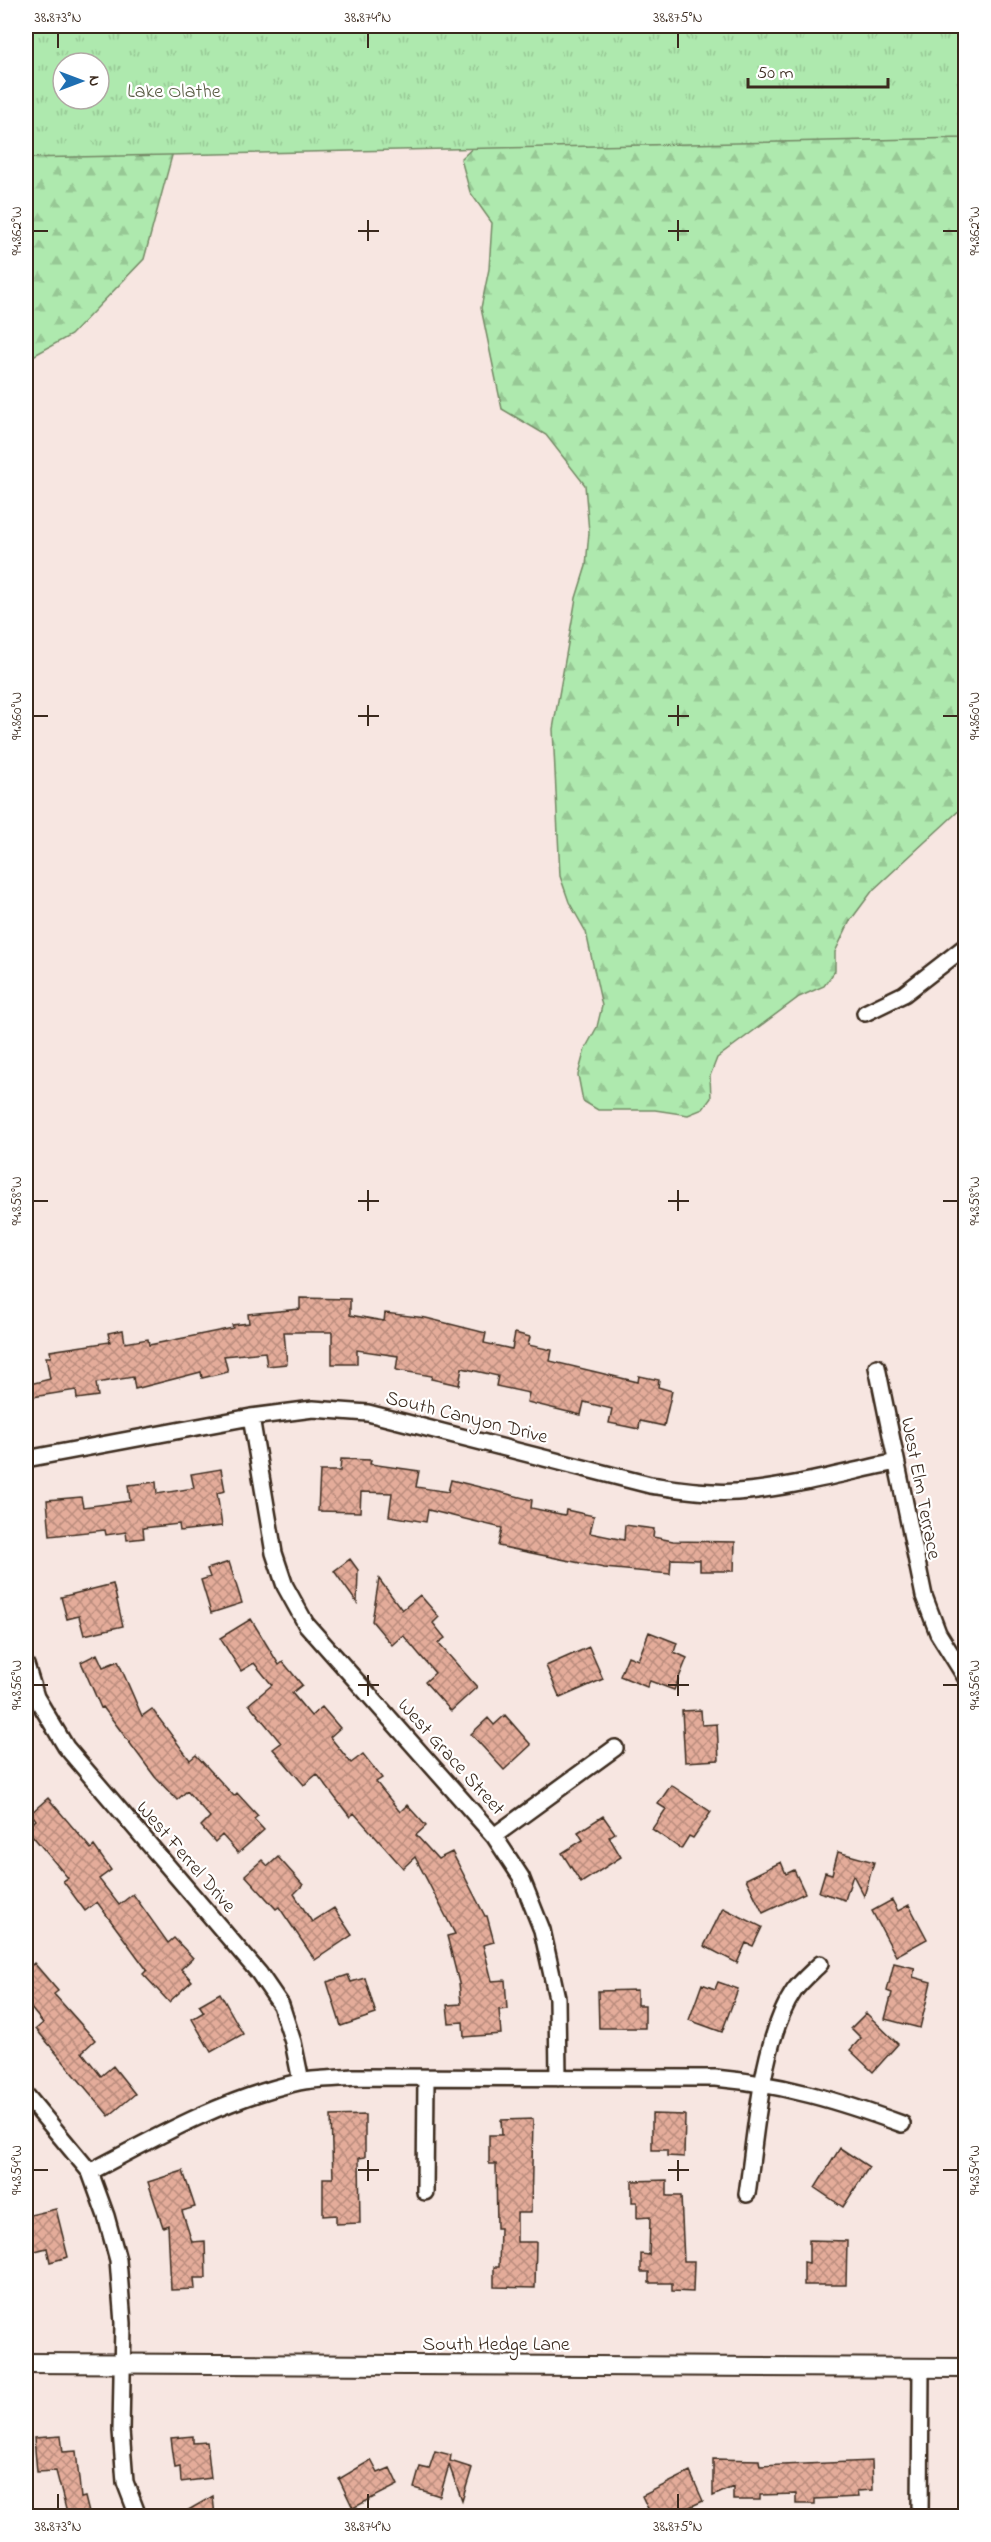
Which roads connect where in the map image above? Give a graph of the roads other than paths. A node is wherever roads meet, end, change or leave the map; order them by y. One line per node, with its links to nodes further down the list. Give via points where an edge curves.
1 (966, 946): 2 (street, via 904,994)
2 (865, 1013)
3 (877, 1367): 6 (street, West Elm Terrace)
4 (251, 1417): 5 (street, South Canyon Drive); 6 (street, South Canyon Drive, via 313,1409 368,1413 650,1485 688,1490 736,1492 777,1487); 10 (street, West Grace Street, via 274,1553 285,1586 306,1624)
5 (26, 1459)
6 (896, 1462): 8 (street, West Elm Terrace, via 924,1596 938,1633)
7 (26, 1665): 14 (street, West Ferrel Drive, via 36,1697 66,1747 259,1973 281,2005)
8 (966, 1678)
9 (615, 1748): 10 (street, West Grace Street)
10 (494, 1836): 13 (street, West Grace Street, via 521,1877 542,1930 557,1998)
11 (820, 1964): 15 (street, via 795,1990 775,2032)
12 (426, 2078): 13 (street); 14 (street); 19 (street)
13 (558, 2078): 15 (street, via 716,2078)
14 (301, 2081): 18 (street, via 241,2098 183,2122)
15 (764, 2082): 17 (street, via 838,2100); 20 (street)
16 (26, 2095): 18 (street)
17 (902, 2124)
18 (90, 2172): 22 (street, via 118,2260)
19 (425, 2192)
20 (747, 2194)
21 (26, 2363): 22 (street, South Hedge Lane)
22 (122, 2364): 24 (street, South Hedge Lane); 25 (street, via 125,2482)
23 (966, 2367): 24 (street, South Hedge Lane)
24 (921, 2368): 26 (street)
25 (138, 2517)
26 (920, 2517)

